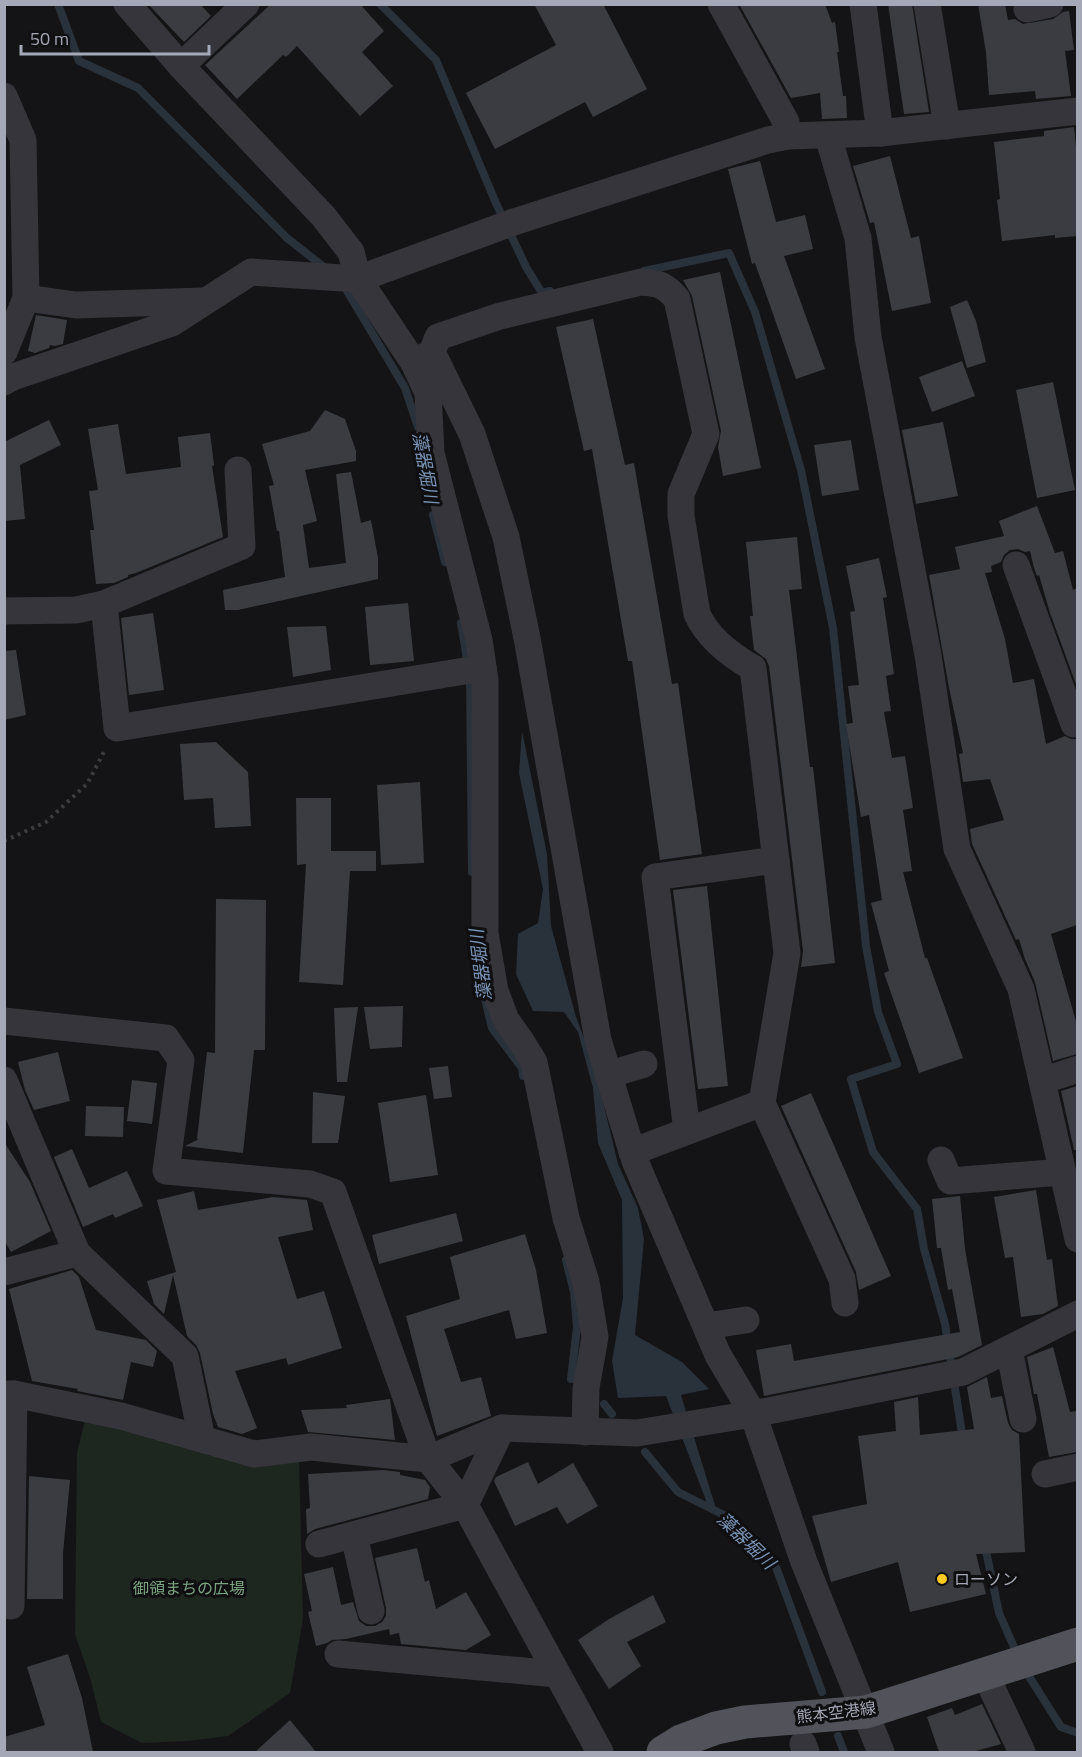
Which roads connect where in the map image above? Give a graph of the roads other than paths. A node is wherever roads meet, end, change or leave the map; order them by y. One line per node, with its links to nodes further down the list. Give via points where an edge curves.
1 (127, 4): 6 (street)
2 (246, 4): 6 (street)
3 (721, 4): 11 (street, via 786,122)
4 (863, 4): 10 (street)
5 (927, 4): 9 (street)
6 (181, 66): 13 (street, via 324,217 351,252)
7 (4, 96): 14 (street, via 23,140)
8 (1077, 111): 9 (street)
9 (947, 126): 10 (street)
10 (880, 133): 12 (street)
11 (788, 136): 12 (street); 13 (street, via 514,222)
12 (828, 136): 31 (street, via 858,238 868,337 927,655 957,849 1021,989)
13 (358, 279): 15 (street, via 251,272); 17 (street)
14 (26, 298): 15 (street, via 76,305); 16 (street)
15 (207, 300): 18 (street, via 172,323)
16 (4, 352)
17 (423, 358): 23 (street, via 431,453); 25 (street, via 438,337 496,328 641,282 667,288 677,299 706,434 681,494 697,614 702,626 725,650 753,668); 29 (street, via 472,434 468,452 509,548 598,1040)
18 (4, 382)
19 (238, 470): 21 (street, via 242,546)
20 (1016, 565): 24 (street)
21 (104, 604): 22 (street, via 76,610); 23 (street, via 117,728)
22 (4, 611)
23 (483, 668): 49 (street, via 485,933 495,991 506,1020 534,1062 566,1218 586,1282 595,1337 586,1388)
24 (1076, 727)
25 (776, 860): 32 (street, via 787,953); 33 (street, via 655,877)
26 (4, 1021): 51 (street, via 166,1038 181,1060 166,1171 310,1184 333,1192)
27 (644, 1064): 29 (street)
28 (1077, 1069): 31 (street)
29 (608, 1075): 34 (street)
30 (4, 1080): 38 (street)
31 (1041, 1081): 36 (street)
32 (762, 1103): 33 (street); 40 (street, via 842,1279)
33 (687, 1131): 34 (street)
34 (632, 1152): 43 (street)
35 (941, 1160): 36 (street, via 950,1181)
36 (1062, 1172): 37 (street)
37 (1077, 1239)
38 (77, 1253): 39 (street); 50 (street, via 185,1356)
39 (4, 1272)
40 (844, 1303)
41 (1077, 1314): 44 (street)
42 (746, 1320): 43 (street)
43 (706, 1326): 46 (street, via 718,1355)
44 (1009, 1348): 46 (street, via 963,1372); 47 (street)
45 (9, 1394): 50 (street, via 121,1416); 55 (street)
46 (753, 1414): 49 (street, via 637,1433); 64 (street, via 804,1562)
47 (1023, 1419)
48 (502, 1428): 49 (street); 51 (street); 54 (street)
49 (585, 1432)
50 (201, 1439): 51 (street, via 254,1454 311,1447)
51 (428, 1459): 54 (street)
52 (1077, 1467): 53 (street)
53 (1045, 1474)
54 (465, 1505): 56 (street); 63 (street)
55 (8, 1532): 58 (street)
56 (354, 1534): 57 (street); 59 (street)
57 (319, 1544)
58 (11, 1606)
59 (371, 1611)
60 (1077, 1644): 62 (main road, 熊本空港線)
61 (338, 1654): 63 (street)
62 (995, 1671): 64 (main road, 熊本空港線); 68 (street)
63 (557, 1674): 65 (street)
64 (866, 1712): 66 (main road, 熊本空港線, via 745,1722 716,1728); 67 (street)
65 (600, 1752)
66 (663, 1752)
67 (881, 1752)
68 (1022, 1752)

